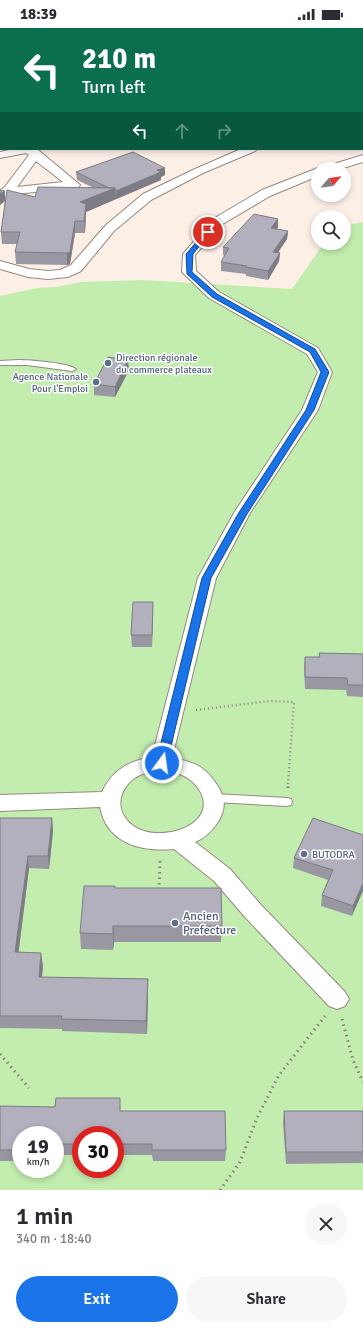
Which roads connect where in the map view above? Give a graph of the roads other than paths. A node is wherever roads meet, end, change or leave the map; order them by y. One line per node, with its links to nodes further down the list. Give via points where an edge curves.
1 (250, 150): 8 (street, via 147,197 110,228 76,268 63,274 28,274)
2 (31, 151): 3 (street); 7 (street); 7 (street, via 74,185)
3 (0, 155)
4 (363, 158): 5 (street)
5 (350, 162)
6 (311, 175): 11 (street, via 266,193 217,222 189,254 189,272 214,295 313,351 325,372 310,410 242,514 207,578)
7 (4, 193)
8 (0, 265)
9 (0, 363): 10 (lane, via 38,364)
10 (72, 369)
11 (162, 763): 12 (street, via 186,768 200,776 209,786); 13 (street, via 143,766 130,772 120,779)
12 (214, 798): 14 (lane); 16 (street, via 213,811 206,824 194,834)
13 (109, 799): 15 (street); 16 (street, via 114,820 122,829 146,841)
14 (287, 802)
15 (0, 803)
16 (170, 841): 17 (street, via 222,875)
17 (337, 999)

